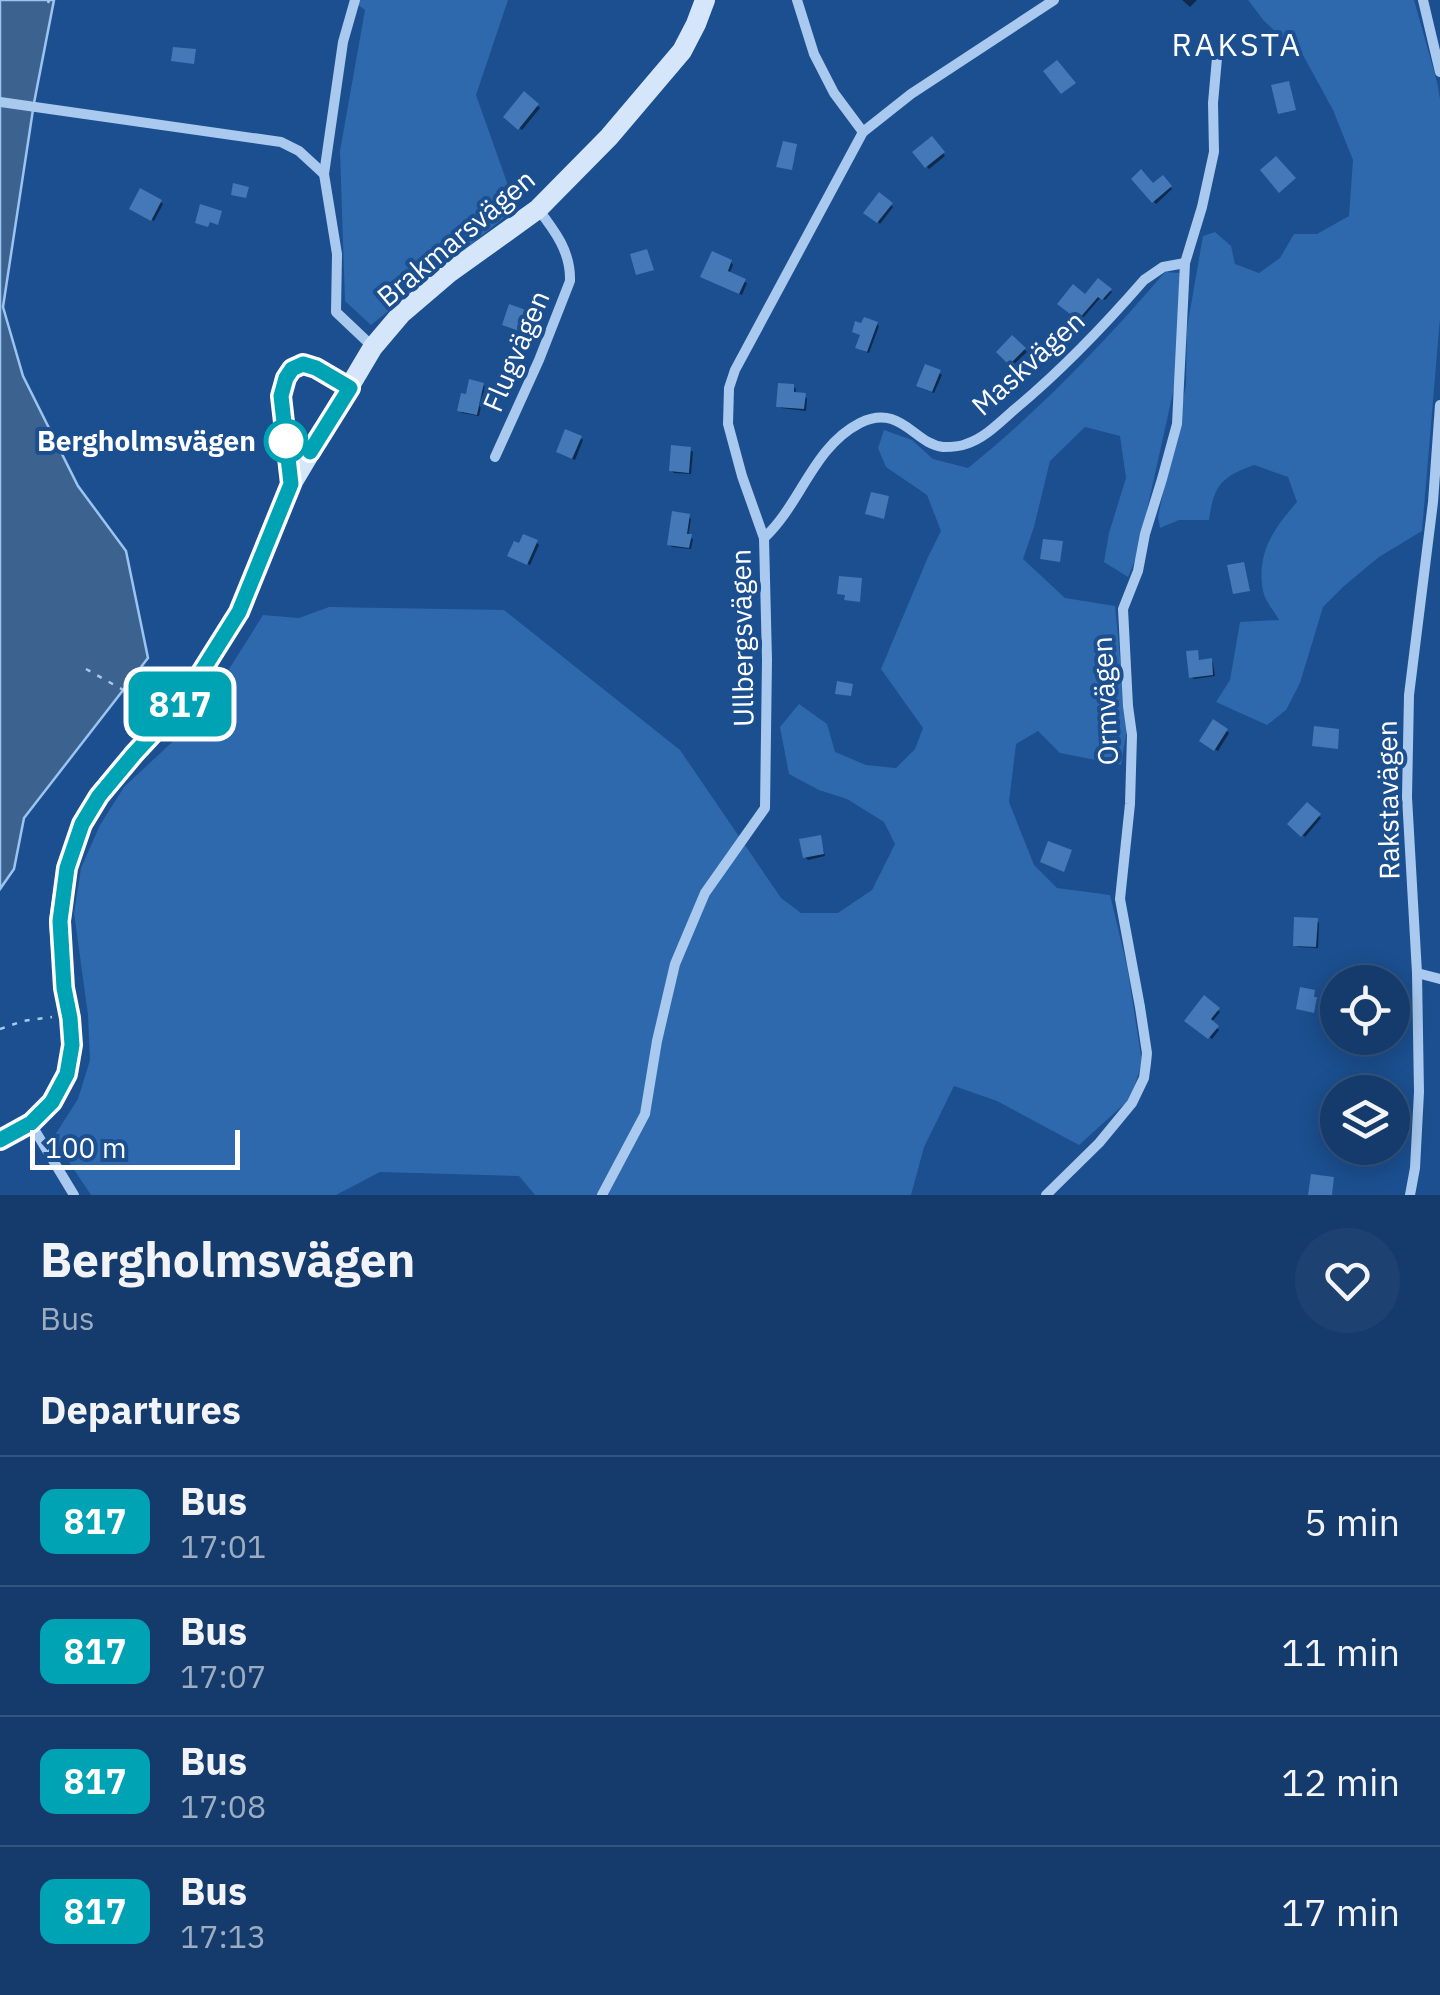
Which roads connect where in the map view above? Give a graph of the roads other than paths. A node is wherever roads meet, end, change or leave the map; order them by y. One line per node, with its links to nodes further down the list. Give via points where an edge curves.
1 (355, 0): 10 (street)
2 (705, 0): 11 (street, Brakmarsvägen, via 667,70)
3 (797, 0): 9 (street, via 814,54)
4 (1054, 0): 9 (street, Ullbergsvägen)
5 (1422, 0): 7 (street)
6 (1218, 58): 12 (street, Ormvägen, via 1214,152)
7 (1440, 72)
8 (0, 102): 10 (street, via 281,142)
9 (863, 132): 18 (street, Ullbergsvägen, via 728,388 728,424)
10 (324, 174): 13 (street, via 337,254 336,312)
11 (538, 209): 13 (street, Brakmarsvägen, via 448,272); 16 (street, Flugvägen, via 558,235 570,281)
12 (1185, 263): 18 (street, Maskvägen, via 1144,280 1045,384 969,444 937,445 890,418 859,424 826,449); 25 (street, Ormvägen, via 1177,424 1123,609 1132,736 1120,899 1145,1038 1144,1078 1099,1144)
13 (373, 347): 14 (street, Brakmarsvägen)
14 (350, 388): 17 (street, Brakmarsvägen); 17 (lane, via 303,364 286,378 281,396)
15 (1440, 406): 19 (street, Rakstavägen, via 1409,694)
16 (494, 457)
17 (291, 484): 21 (street, Brakmarsvägen, via 239,612 183,701 82,824 60,921 72,1045 67,1074)
18 (764, 538): 24 (street, Ullbergsvägen, via 765,808 705,894 682,946 645,1114)
19 (1416, 973): 20 (street); 26 (street, Rakstavägen, via 1419,1092)
20 (1440, 979)
21 (31, 1123): 22 (street); 23 (street)
22 (0, 1140)
23 (70, 1193)
24 (602, 1195)
25 (1046, 1195)
26 (1410, 1195)

